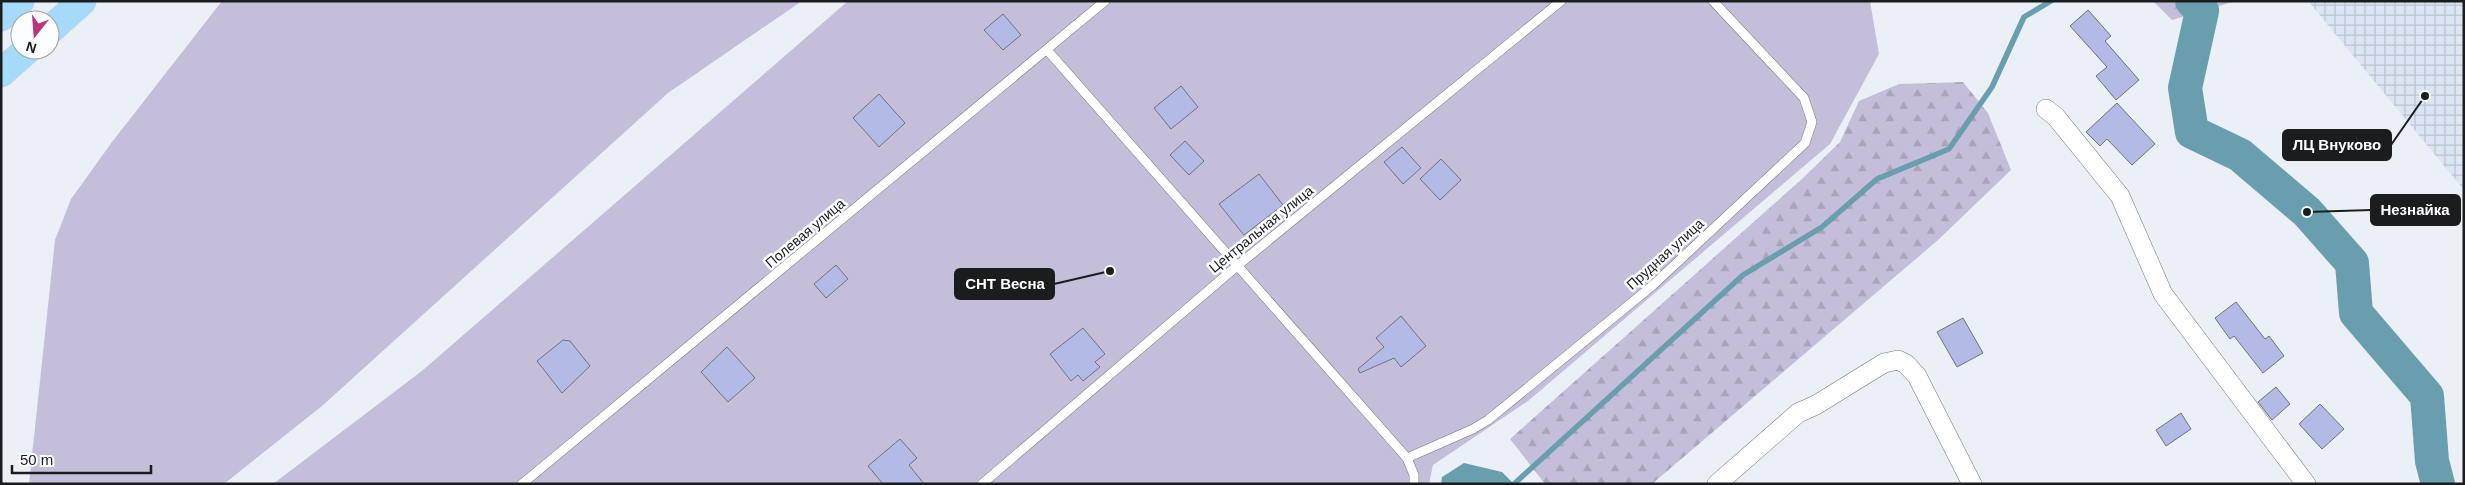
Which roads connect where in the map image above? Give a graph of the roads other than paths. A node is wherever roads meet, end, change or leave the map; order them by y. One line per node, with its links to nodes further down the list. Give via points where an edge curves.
1 (20, 1): 6 (main road)
2 (82, 1): 7 (main road)
3 (1105, 1): 8 (lane, Полевая улица)
4 (1562, 1): 12 (lane, Центральная улица)
5 (1713, 1): 13 (lane, Прудная улица, via 1804,98 1812,122 1805,143 1652,286 1488,420)
6 (1, 18)
7 (60, 21)
8 (1048, 50): 12 (lane); 14 (lane, Полевая улица)
9 (16, 60): 10 (main road)
10 (1, 73)
11 (2046, 109): 19 (street, via 2120,196 2163,294)
12 (1237, 266): 13 (lane); 15 (lane, Центральная улица)
13 (1407, 458): 16 (lane)
14 (522, 484)
15 (982, 484)
16 (1414, 484)
17 (1717, 484): 18 (street, via 1798,413 1884,363 1898,360 1917,376)
18 (1972, 484)
19 (2306, 484)

